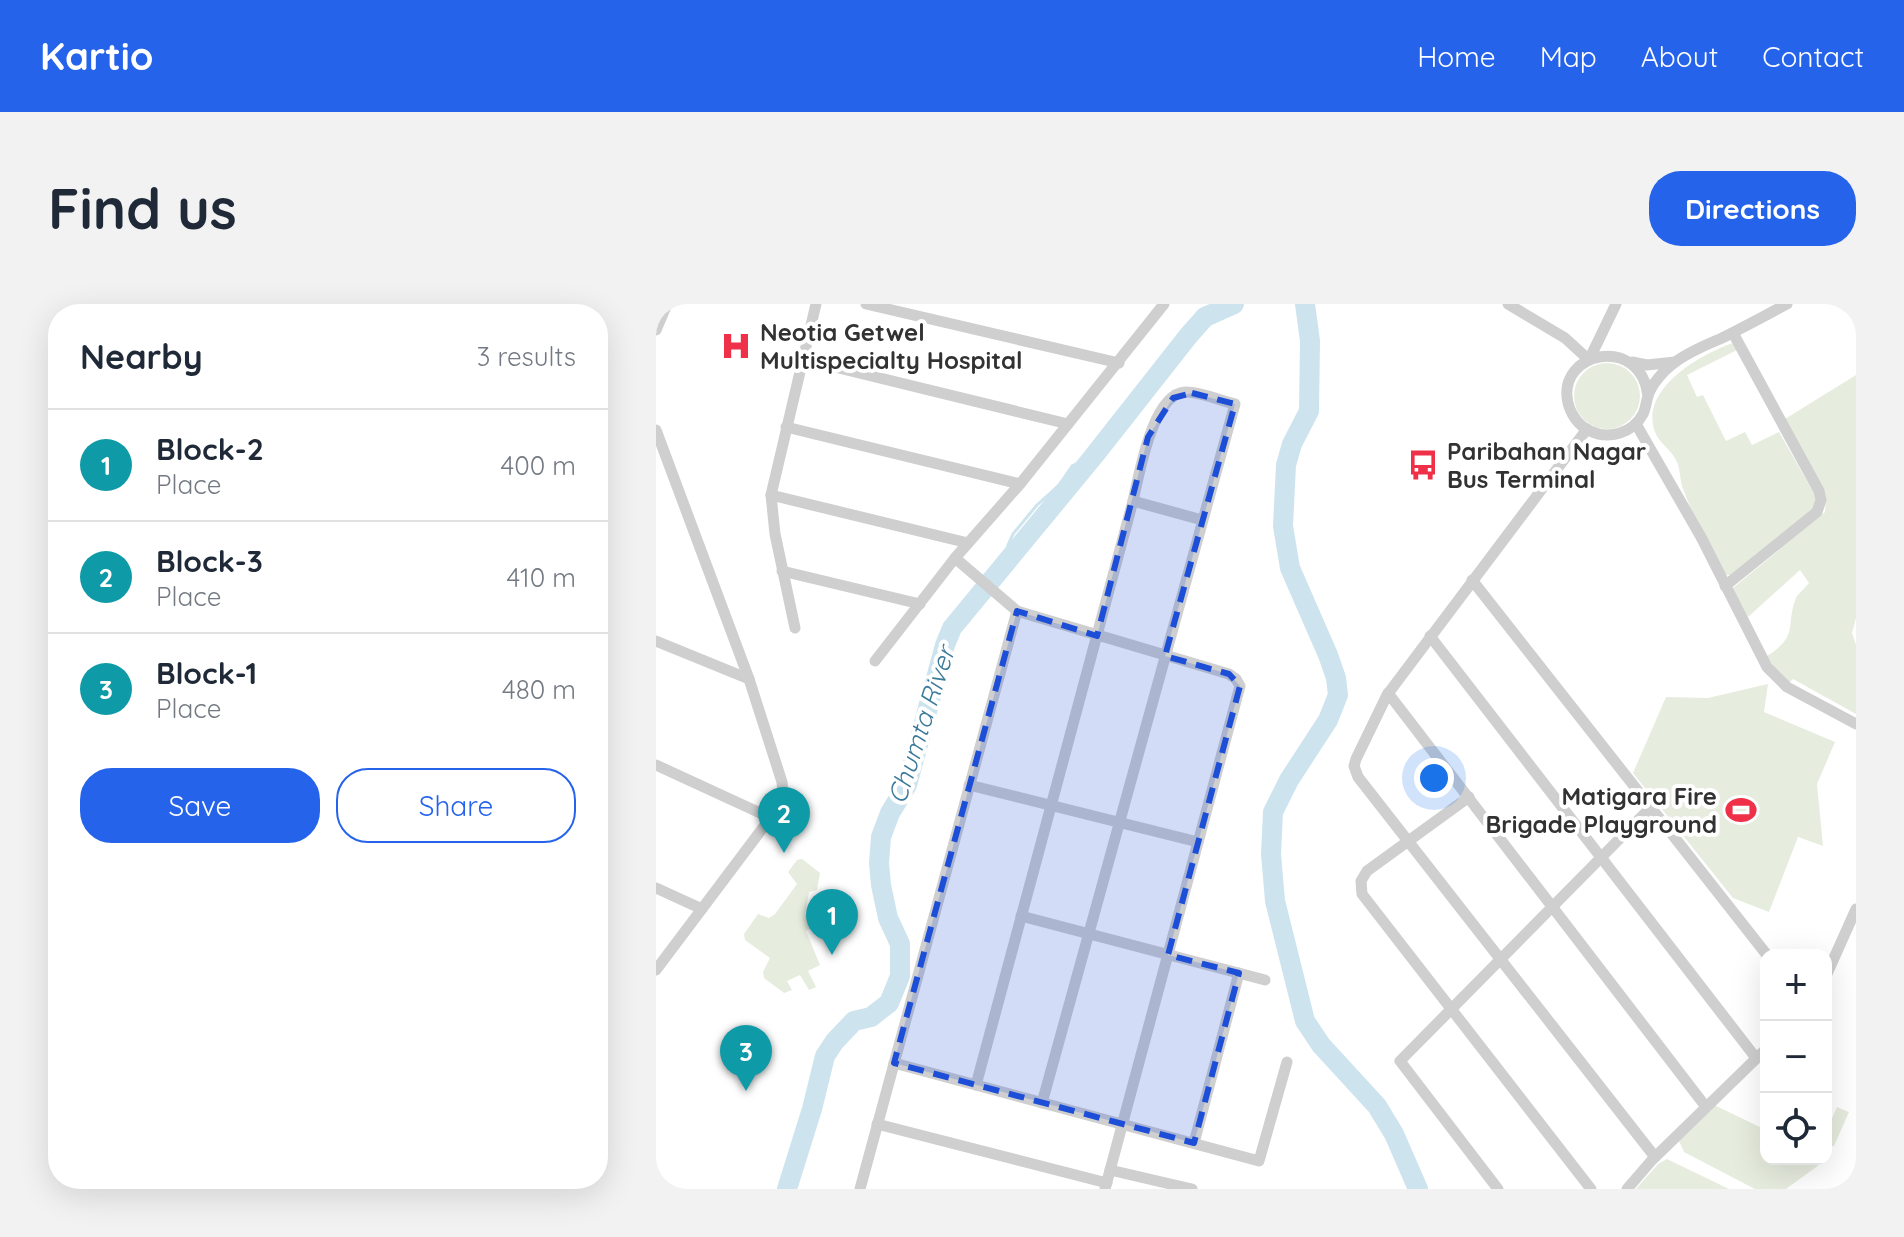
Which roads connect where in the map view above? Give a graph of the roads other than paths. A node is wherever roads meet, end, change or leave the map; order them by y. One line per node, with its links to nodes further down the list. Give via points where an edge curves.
1 (667, 304): 8 (street)
2 (816, 304): 10 (street)
3 (866, 304): 14 (street)
4 (1508, 304): 11 (street, via 1565,338)
5 (1616, 304): 11 (street)
6 (1787, 304): 9 (street)
7 (1160, 305): 14 (street)
8 (656, 330)
9 (1733, 333): 13 (street); 29 (street, via 1821,500 1817,512)
10 (802, 359): 16 (street); 18 (street)
11 (1589, 360): 12 (street, via 1609,355); 19 (street, via 1577,369 1568,390 1571,412)
12 (1628, 361): 13 (street); 15 (street, via 1643,376)
13 (1675, 362): 15 (street)
14 (1119, 363): 16 (street)
15 (1648, 396): 17 (street)
16 (1068, 424): 21 (street)
17 (1636, 424): 19 (street, via 1609,435); 29 (street)
18 (786, 427): 21 (street); 22 (street)
19 (1587, 429): 28 (street)
20 (656, 430): 38 (street)
21 (1020, 484): 25 (street)
22 (771, 495): 25 (street); 27 (street)
23 (1133, 501): 24 (street); 24 (street, via 1148,437 1165,406 1185,392 1235,404); 33 (street)
24 (1202, 520): 36 (street)
25 (968, 543): 26 (street)
26 (955, 558): 30 (street); 31 (street)
27 (782, 571): 30 (street); 32 (street)
28 (1472, 580): 34 (street); 45 (street)
29 (1725, 586): 40 (street, via 1775,676)
30 (920, 604): 37 (street)
31 (1017, 611): 33 (street); 42 (street)
32 (795, 628)
33 (1097, 636): 36 (street); 44 (street)
34 (1430, 636): 39 (street); 50 (street)
35 (656, 641): 38 (street)
36 (1165, 656): 47 (street); 49 (street, via 1229,674 1240,686)
37 (875, 661)
38 (749, 679): 46 (street, via 783,788)
39 (1388, 693): 43 (street); 48 (street, via 1354,766)
40 (1856, 724)
41 (656, 765): 46 (street)
42 (969, 785): 44 (street); 68 (street)
43 (1469, 797): 48 (street); 52 (street)
44 (1051, 805): 47 (street); 55 (street)
45 (1651, 807): 50 (street); 57 (street)
46 (771, 818): 53 (street)
47 (1119, 822): 49 (street); 56 (street)
48 (1409, 841): 59 (street); 64 (street, via 1367,871 1362,894)
49 (1198, 842): 58 (street)
50 (1601, 858): 52 (street); 66 (street)
51 (656, 888): 53 (street)
52 (1552, 907): 59 (street); 71 (street)
53 (702, 909): 61 (street)
54 (1856, 909): 60 (street)
55 (1021, 916): 56 (street); 69 (street)
56 (1088, 934): 58 (street); 70 (street)
57 (1762, 949)
58 (1168, 955): 62 (street); 73 (street)
59 (1501, 959): 64 (street); 75 (street)
60 (1832, 963)
61 (656, 970)
62 (1239, 973): 63 (street); 74 (street)
63 (1265, 980)
64 (1451, 1009): 80 (street, via 1400,1061); 81 (street)
65 (1760, 1054): 66 (street)
66 (1756, 1058): 71 (street)
67 (1287, 1062): 74 (street, via 1259,1161)
68 (894, 1063): 69 (street); 72 (street)
69 (976, 1085): 70 (street)
70 (1042, 1103): 73 (street)
71 (1706, 1107): 75 (street)
72 (877, 1124): 77 (street); 78 (street)
73 (1122, 1124): 74 (street); 76 (street)
74 (1194, 1143)
75 (1655, 1157): 82 (street)
76 (1110, 1170): 77 (street); 79 (street)
77 (1106, 1186)
78 (860, 1189)
79 (1192, 1189)
80 (1498, 1189)
81 (1591, 1189)
82 (1627, 1189)

